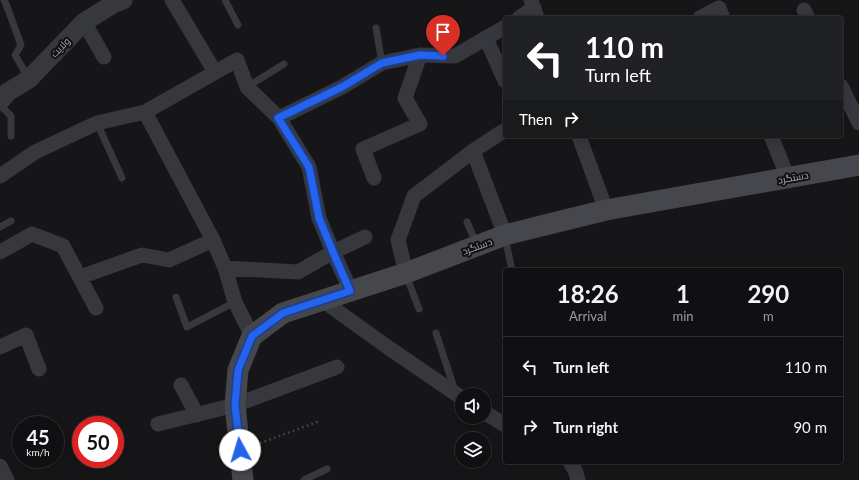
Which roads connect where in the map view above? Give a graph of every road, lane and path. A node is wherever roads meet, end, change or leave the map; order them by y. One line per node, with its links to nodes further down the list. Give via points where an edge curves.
1 (4, 0): 20 (lane, via 21,45 15,54)
2 (172, 0): 18 (street)
3 (225, 0): 10 (lane)
4 (117, 1): 9 (street, ولایت)
5 (534, 9): 6 (street)
6 (522, 16)
7 (704, 16): 8 (street, via 718,8)
8 (721, 16)
9 (84, 22): 15 (street); 20 (street, ولایت)
10 (238, 25)
11 (376, 28): 16 (lane)
12 (503, 28): 13 (street)
13 (486, 38): 14 (street, via 454,56); 19 (street)
14 (420, 55): 16 (street); 37 (street, via 405,98 420,124 363,149)
15 (104, 57)
16 (382, 63): 26 (street, via 342,87)
17 (284, 64): 21 (lane)
18 (215, 72): 21 (street, via 237,60); 25 (street)
19 (503, 76)
20 (29, 79): 23 (street, ولایت, via 8,92)
21 (248, 87): 26 (street)
22 (843, 90): 28 (street)
23 (0, 101)
24 (0, 105): 30 (lane, via 11,116)
25 (145, 112): 27 (street); 45 (street)
26 (278, 118): 48 (street, via 309,167 319,218)
27 (97, 123): 35 (street, via 35,152); 36 (lane)
28 (859, 123)
29 (503, 131): 33 (street)
30 (11, 136)
31 (580, 138): 39 (street)
32 (772, 138): 38 (street)
33 (473, 151): 43 (street); 51 (street, via 414,196 398,240)
34 (859, 165): 38 (main road, دستگرد)
35 (0, 176)
36 (122, 178)
37 (374, 178)
38 (788, 178): 39 (main road, دستگرد)
39 (606, 210): 43 (main road, دستگرد)
40 (11, 221): 42 (lane)
41 (467, 222): 46 (lane)
42 (0, 227)
43 (505, 235): 46 (main road, دستگرد); 50 (lane)
44 (365, 237): 48 (street)
45 (213, 240): 49 (street); 52 (street, via 169,260 142,255)
46 (477, 245): 51 (main road, دستگرد)
47 (0, 252): 52 (street, via 32,234 64,246)
48 (333, 252): 49 (street, via 298,272); 53 (street)
49 (225, 268): 56 (street)
50 (512, 268)
51 (406, 273): 53 (main road, دستگرد); 58 (lane)
52 (80, 278): 57 (street)
53 (350, 291): 55 (main road, دستگرد)
54 (176, 297): 56 (lane, via 187,327)
55 (322, 300): 60 (main road, دستگرد, via 283,313); 66 (street)
56 (235, 302): 60 (street)
57 (96, 308)
58 (418, 309)
59 (436, 333): 65 (lane)
60 (252, 336): 67 (main road, via 238,370)
61 (0, 347): 63 (street, via 26,335)
62 (337, 367): 67 (street)
63 (39, 369)
64 (181, 385): 68 (street)
65 (456, 388)
66 (455, 394)
67 (235, 405): 68 (street); 73 (main road)
68 (197, 415): 71 (street)
69 (491, 416): 72 (street)
70 (320, 421): 73 (path)
71 (158, 424)
72 (503, 424)
73 (240, 450): 78 (main road)
74 (571, 464): 80 (street)
75 (0, 466): 77 (street)
76 (328, 469): 79 (lane)
77 (7, 480)
78 (243, 480)
79 (304, 480)
80 (578, 480)

